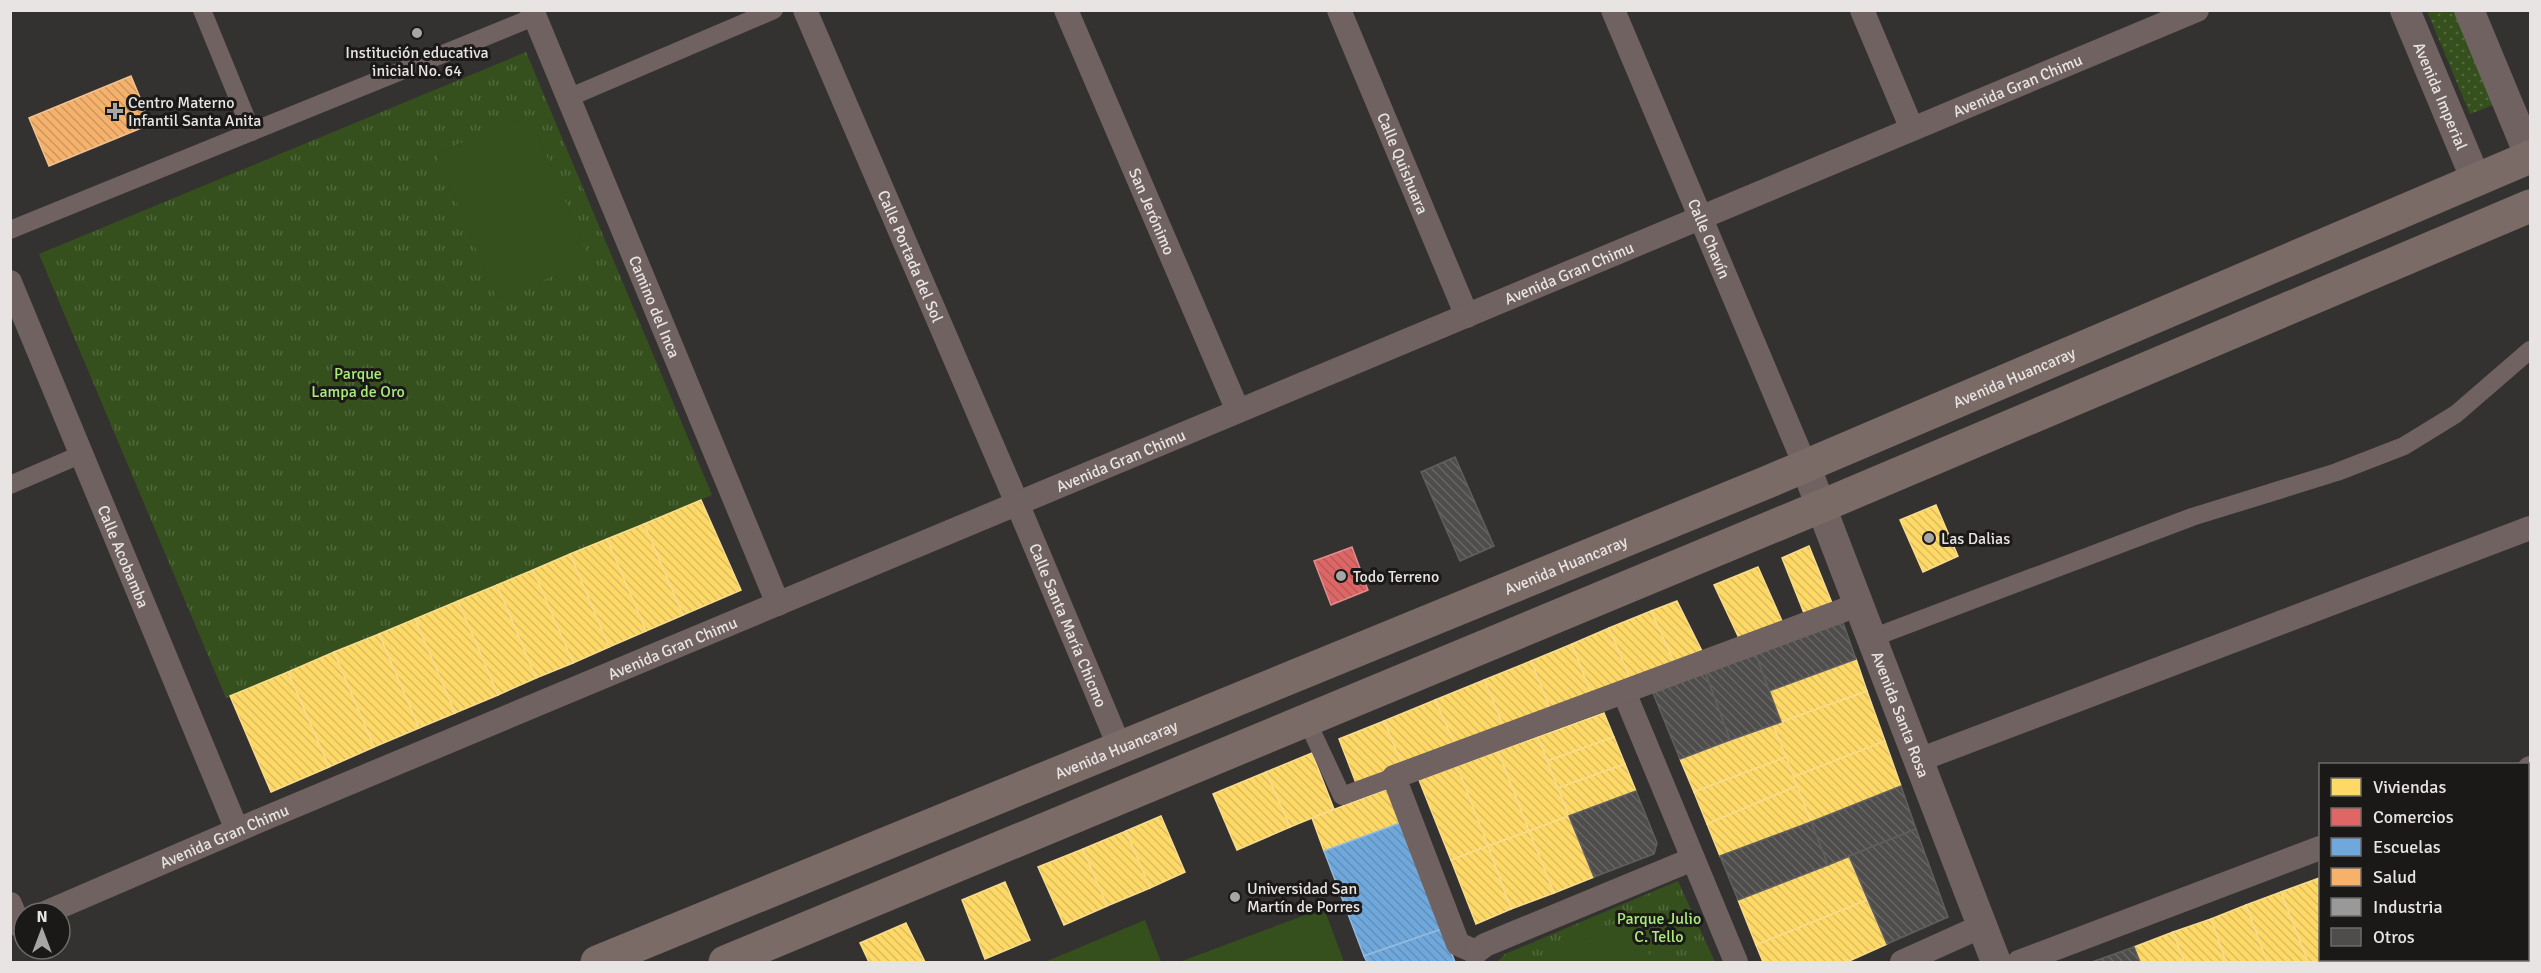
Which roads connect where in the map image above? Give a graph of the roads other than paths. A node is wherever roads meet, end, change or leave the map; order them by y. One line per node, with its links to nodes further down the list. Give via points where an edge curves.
1 (201, 10): 15 (street)
2 (774, 10): 13 (street)
3 (805, 10): 28 (street, Calle Portada del Sol)
4 (1066, 10): 24 (street, San Jerónimo)
5 (1340, 10): 22 (street, Calle Quishuara)
6 (1613, 10): 19 (street, Calle Chavín)
7 (1862, 10): 14 (street)
8 (2197, 10): 12 (street, Avenida Gran Chimu)
9 (2405, 10): 17 (street, Avenida Imperial)
10 (2469, 10): 16 (street)
11 (533, 14): 13 (street, Camino del Inca); 15 (street)
12 (2150, 20): 14 (street, Avenida Gran Chimu)
13 (568, 98): 31 (street, Camino del Inca)
14 (1912, 129): 19 (street, Avenida Gran Chimu)
15 (252, 132): 20 (street)
16 (2530, 157): 17 (main road, Avenida Huancaray)
17 (2476, 180): 26 (main road, Avenida Huancaray)
18 (2530, 206): 29 (main road)
19 (1702, 219): 22 (street, Avenida Gran Chimu); 26 (street, Calle Chavín)
20 (10, 230)
21 (10, 282): 25 (street, Calle Acobamba)
22 (1467, 316): 24 (street, Avenida Gran Chimu)
23 (2530, 350): 33 (street, via 2456,414 2404,446 2337,472 2192,517)
24 (1238, 411): 28 (street, Avenida Gran Chimu)
25 (82, 454): 27 (street); 39 (street, Calle Acobamba)
26 (1805, 465): 29 (street, Avenida Santa Rosa); 36 (main road, Avenida Huancaray)
27 (10, 485)
28 (1017, 503): 31 (street, Avenida Gran Chimu); 36 (street, Calle Santa María Chicmo)
29 (1822, 506): 32 (street, Avenida Santa Rosa); 35 (main road)
30 (2530, 528): 37 (street)
31 (778, 604): 39 (street, Avenida Gran Chimu)
32 (1860, 604): 33 (street, Avenida Santa Rosa); 34 (street)
33 (1872, 638): 37 (street, Avenida Santa Rosa)
34 (1624, 692): 38 (street); 41 (street)
35 (1307, 721): 38 (street, via 1342,796); 46 (main road)
36 (1120, 748): 45 (main road, Avenida Huancaray)
37 (1919, 760): 43 (street, Avenida Santa Rosa)
38 (1394, 777): 44 (street, via 1458,944)
39 (237, 830): 42 (street, Avenida Gran Chimu)
40 (2319, 848): 50 (street)
41 (1693, 859): 44 (street, via 1485,945); 47 (street)
42 (72, 901)
43 (1982, 926): 48 (street); 49 (street, Avenida Santa Rosa)
44 (1476, 957)
45 (597, 963)
46 (725, 963)
47 (1736, 963)
48 (1902, 963)
49 (1996, 963)
50 (2019, 963)

